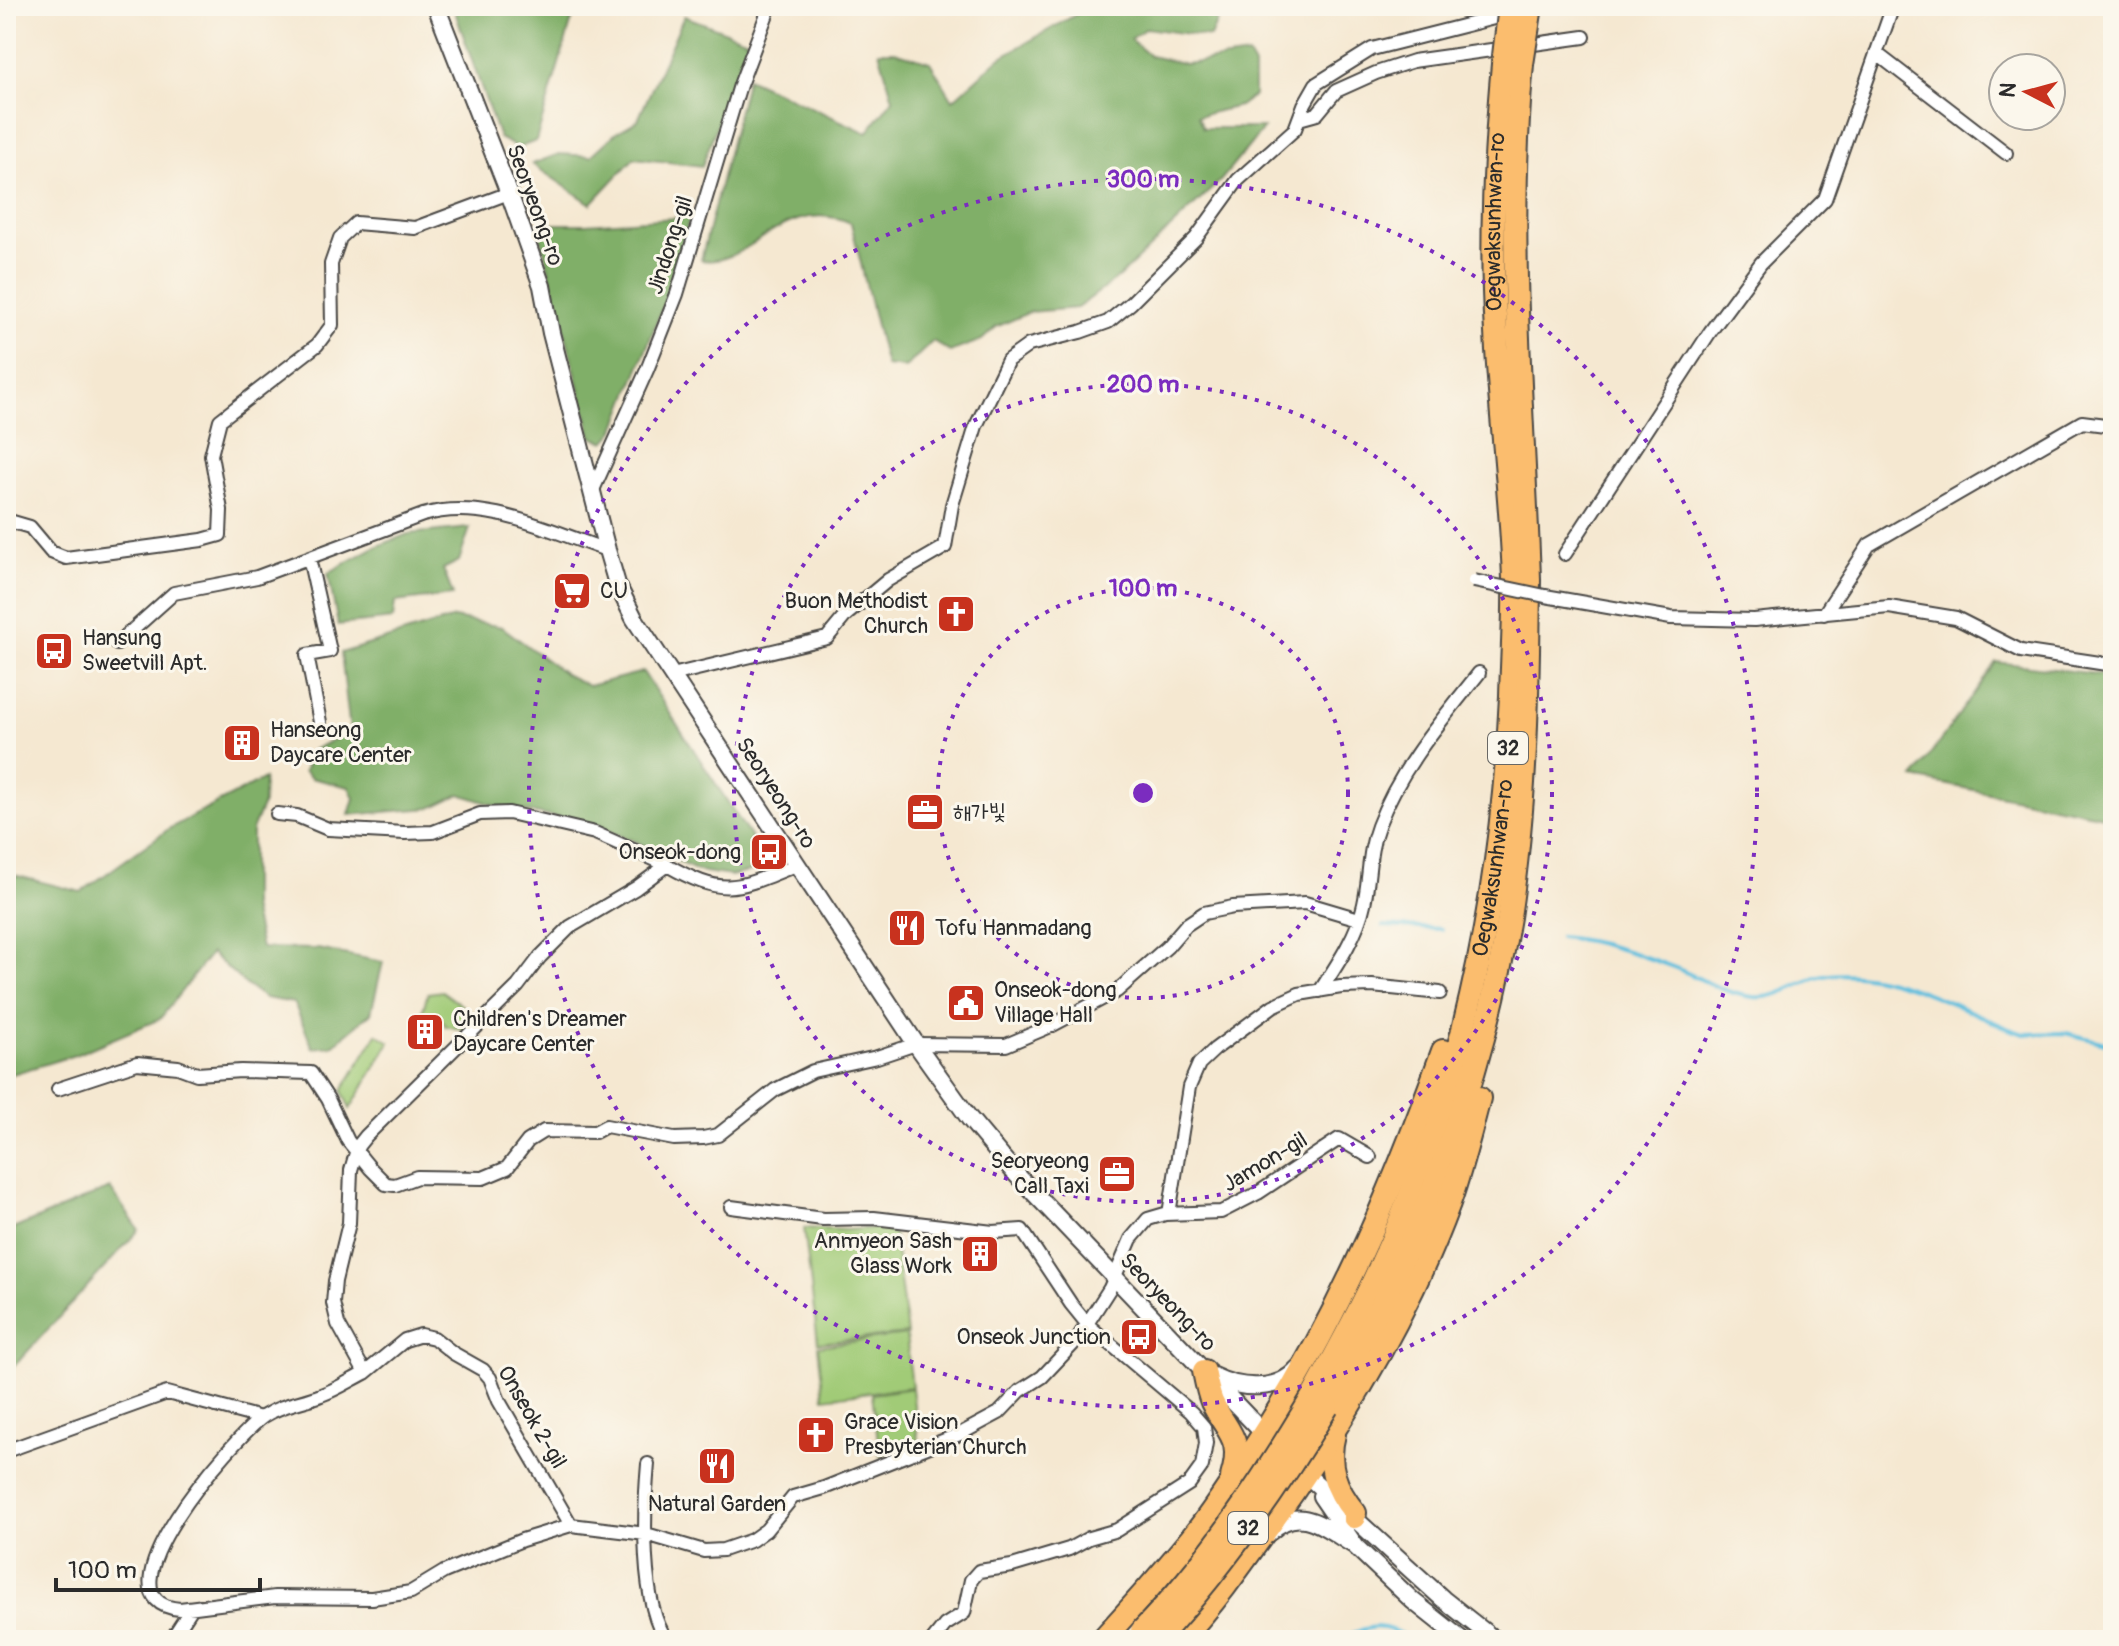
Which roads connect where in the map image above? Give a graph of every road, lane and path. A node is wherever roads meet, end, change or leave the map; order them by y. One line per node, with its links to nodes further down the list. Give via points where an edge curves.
1 (436, 6): 11 (street, Seoryeong-ro)
2 (770, 6): 13 (street, Jindong-gil, via 740,85 677,294)
3 (1510, 6): 8 (highway, Oegwaksunhwan-ro / 32, bridge)
4 (1534, 6): 8 (highway, Oegwaksunhwan-ro / 32, bridge); 9 (street, via 1372,49 1316,84)
5 (1893, 6): 7 (street)
6 (1584, 37): 9 (street, via 1413,61 1336,91 1317,114)
7 (1876, 53): 10 (street); 16 (street, via 1825,199 1761,263 1710,332)
8 (1512, 64): 26 (highway, Oegwaksunhwan-ro / 32, via 1493,181 1496,331 1514,578); 43 (highway, Oegwaksunhwan-ro / 32, via 1529,553 1528,674 1508,920 1471,1077 1435,1185 1388,1295)
9 (1299, 119): 23 (street, via 1295,129 1238,180 1196,238 1131,303 1108,322 1029,345 1008,360 976,426 945,547 888,580 827,638)
10 (2006, 153)
11 (509, 193): 13 (street, Seoryeong-ro, via 542,286); 14 (street, via 415,228 356,223 340,238 331,264 332,325 317,345 220,420 211,455 220,535 66,558 51,552 30,527)
12 (2113, 426): 19 (street, via 2082,422 1869,545)
13 (593, 490): 15 (street, Seoryeong-ro)
14 (6, 520)
15 (607, 550): 17 (street, via 495,513 457,509 423,515); 23 (street, Seoryeong-ro, via 626,602)
16 (1565, 554)
17 (309, 558): 20 (street, via 257,577 174,593); 24 (street, via 330,651 307,655)
18 (1474, 581): 19 (street, bridge, via 1671,618 1754,620)
19 (1824, 614): 21 (street, via 1889,607 1956,618 2021,651)
20 (117, 644)
21 (2113, 665)
22 (1479, 673): 29 (street, via 1399,782 1369,857)
23 (672, 675): 28 (street, Seoryeong-ro)
24 (320, 722)
25 (277, 814): 27 (street, via 328,829 405,833 433,832 480,814 509,813 595,833)
26 (1497, 851): 40 (highway, via 1463,991 1432,1083 1373,1230); 43 (highway, Oegwaksunhwan-ro / 32, via 1472,999 1421,1167)
27 (667, 865): 28 (street, via 720,888); 34 (street, via 570,927)
28 (796, 865): 32 (street, Seoryeong-ro)
29 (1359, 919): 30 (street); 32 (street, via 1305,903 1204,913 1117,991 1051,1026 1006,1045)
30 (1320, 991): 31 (street, via 1372,986); 37 (street, via 1273,1006 1199,1064 1189,1087)
31 (1440, 993)
32 (916, 1044): 34 (street, via 813,1071 775,1090 718,1135 703,1138 674,1139 606,1126 595,1132 554,1129 535,1134 500,1173 417,1177 390,1185); 38 (street, Seoryeong-ro, via 988,1140)
33 (58, 1089): 34 (street, via 137,1063 197,1074 311,1073)
34 (356, 1151): 42 (street, via 333,1303 338,1324)
35 (1370, 1157): 37 (street, Jamon-gil, via 1339,1139 1221,1212)
36 (731, 1207): 39 (street, via 823,1219 1022,1230)
37 (1169, 1214): 38 (street, Jamon-gil, via 1141,1225)
38 (1115, 1279): 39 (street); 41 (street, Seoryeong-ro)
39 (1088, 1325): 52 (street, via 1062,1358 999,1413 960,1434 793,1497 752,1540 713,1551); 59 (street, via 1198,1418 1206,1437 1202,1466 1189,1484 1117,1530 1012,1566 977,1571 964,1613)
40 (1304, 1368): 41 (street, via 1280,1382 1254,1386 1226,1382); 45 (highway)
41 (1204, 1371): 45 (street, Seoryeong-ro); 49 (highway, via 1212,1402 1237,1448)
42 (365, 1373): 44 (street); 51 (street, Onseok 2-gil, via 405,1340 421,1335 483,1370)
43 (1326, 1408): 48 (highway); 50 (highway, via 1332,1467 1340,1492); 56 (highway, Oegwaksunhwan-ro / 32, bridge, via 1238,1543)
44 (261, 1418): 46 (street, via 167,1393); 55 (street, via 193,1492 155,1559 149,1582 154,1600 168,1608)
45 (1264, 1434): 48 (street, Seoryeong-ro); 49 (highway)
46 (6, 1451)
47 (648, 1464): 52 (street)
48 (1306, 1475): 50 (street, Seoryeong-ro); 53 (highway); 54 (street, Seoryeong-ro)
49 (1229, 1487): 60 (highway, via 1194,1536)
50 (1362, 1524): 54 (street); 63 (street, Seoryeong-ro)
51 (571, 1525): 52 (street); 55 (street, via 444,1572 411,1592 372,1598 275,1597)
52 (646, 1534): 58 (street, via 653,1611)
53 (1262, 1536): 54 (street, via 1284,1521 1300,1518); 61 (highway)
54 (1356, 1547): 62 (street, Seoryeong-ro)
55 (192, 1608): 57 (street)
56 (1143, 1637)
57 (171, 1640)
58 (667, 1640)
59 (933, 1640)
60 (1102, 1640)
61 (1180, 1640)
62 (1462, 1640)
63 (1495, 1640)

